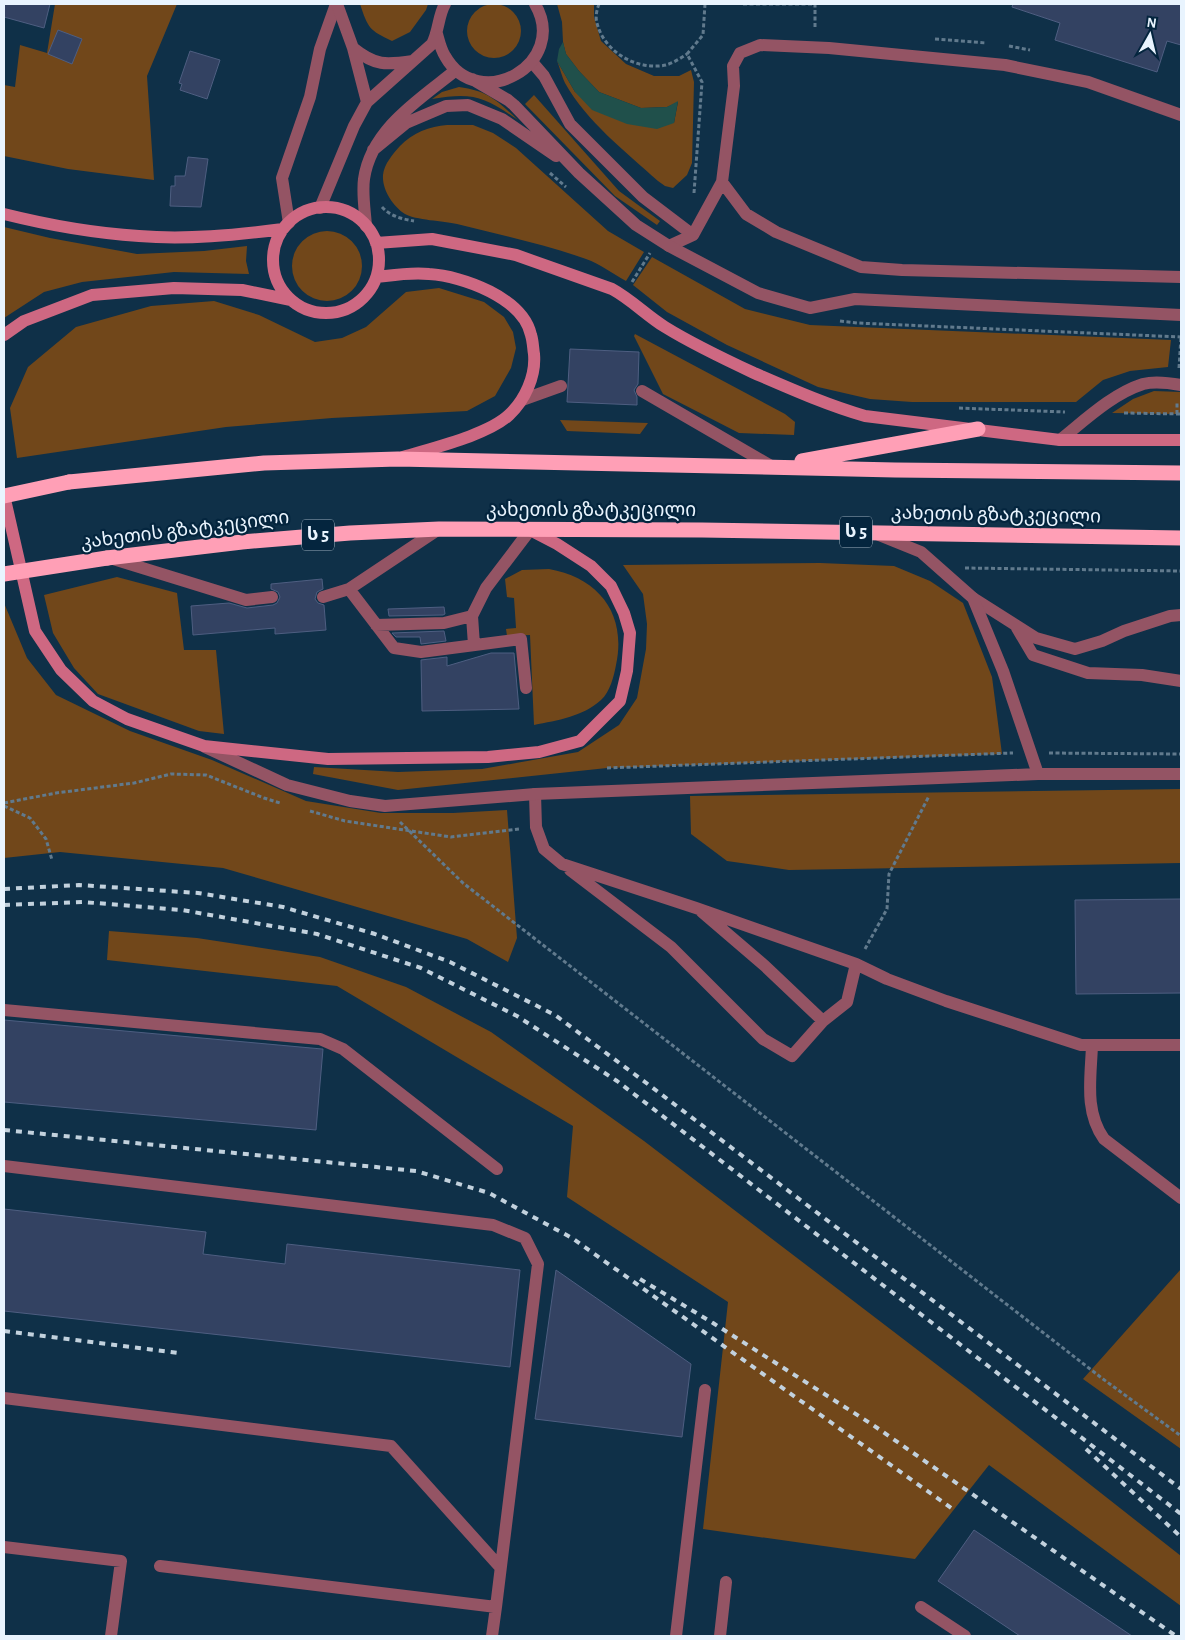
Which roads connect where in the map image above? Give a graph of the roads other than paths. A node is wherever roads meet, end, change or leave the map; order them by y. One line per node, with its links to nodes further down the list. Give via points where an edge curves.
1 (337, 4): 5 (street); 17 (street, via 320,49 310,97 282,178)
2 (445, 4): 4 (street)
3 (535, 4): 7 (street, via 542,20 543,35)
4 (437, 34): 6 (street, via 432,44); 8 (street, via 444,56)
5 (353, 48): 6 (street, via 366,59 383,63); 10 (street)
6 (414, 61): 10 (street)
7 (532, 62): 9 (street, via 520,74 504,80); 19 (street, via 544,76 570,124 644,198)
8 (456, 70): 9 (street); 12 (street, via 390,125)
9 (472, 79): 13 (street, via 514,105)
10 (367, 102): 15 (street)
11 (1181, 114): 14 (street, via 1088,82 1005,65 829,48 760,45 740,53 733,66 734,86)
12 (373, 150): 13 (street, via 406,123 446,106 468,105 502,119); 18 (street, via 364,180)
13 (579, 173): 21 (street, via 636,225)
14 (722, 182): 19 (street); 23 (street, via 746,214 776,232 861,267)
15 (320, 208): 17 (main road, via 303,213); 18 (main road, via 337,208)
16 (4, 214): 17 (main road, via 45,224 139,236 236,235)
17 (286, 226): 24 (main road, via 273,253 274,270 280,287)
18 (366, 226): 20 (main road)
19 (693, 235): 21 (street)
20 (376, 243): 22 (main road, via 379,260); 31 (main road, via 432,239 516,255 612,289 702,349 834,407 865,416)
21 (670, 246): 25 (street, via 758,294 810,308 855,299)
22 (376, 277): 24 (main road, via 356,304 340,312 306,309); 30 (main road, via 432,274 485,289 517,310 531,334 534,359 532,379)
23 (1181, 277)
24 (291, 300): 26 (main road, via 242,290 184,288 92,295 24,321)
25 (1181, 315)
26 (4, 336)
27 (1181, 385): 32 (street, via 1145,384 1122,393)
28 (561, 386): 30 (street)
29 (642, 390): 35 (street)
30 (522, 400): 34 (main road, via 494,426)
31 (978, 429): 32 (main road); 35 (highway)
32 (1060, 440): 33 (main road)
33 (1181, 440)
34 (398, 459): 35 (highway); 37 (highway, bridge, via 264,463 69,482)
35 (771, 466): 36 (highway)
36 (1181, 473)
37 (4, 496): 55 (main road, via 35,631 61,670 93,701 127,719)
38 (439, 529): 39 (highway, კახეთის გზატკეცილი / ს 5); 42 (highway, კახეთის გზატკეცილი / ს 5, via 251,541); 44 (street)
39 (530, 530): 40 (highway, კახეთის გზატკეცილი / ს 5); 49 (street, via 486,588); 55 (main road, via 591,566 611,586 630,633 627,671 620,701 580,741 539,752 432,759 328,759)
40 (872, 532): 41 (highway, კახეთის გზატკეცილი / ს 5); 47 (street, via 921,552)
41 (1181, 538)
42 (107, 558): 43 (highway, კახეთის გზატკეცილი / ს 5, bridge); 45 (street, via 246,600)
43 (4, 574)
44 (349, 589): 46 (street); 51 (street)
45 (272, 597)
46 (323, 597)
47 (973, 598): 50 (street); 56 (street, via 1003,671)
48 (1181, 615): 50 (street, via 1075,649 1036,638)
49 (472, 616): 51 (street, via 444,622); 52 (street)
50 (1014, 624): 53 (street, via 1034,655 1088,673 1142,675)
51 (376, 625): 52 (street, via 394,648 421,652)
52 (474, 645): 54 (street, via 521,639)
53 (1181, 681)
54 (526, 688)
55 (204, 746): 58 (street, via 287,785 350,801 386,806)
56 (1038, 774): 57 (street); 58 (street)
57 (1181, 774)
58 (535, 794): 59 (street, via 536,828 544,849)
59 (562, 864): 60 (street); 63 (street, via 671,947 763,1039 792,1056)
60 (696, 908): 61 (street); 63 (street, via 765,966)
61 (856, 964): 63 (street, via 847,1002); 64 (street, via 946,1000)
62 (4, 1010): 67 (street, via 320,1039 343,1049)
63 (823, 1021)
64 (1092, 1045): 65 (street); 68 (street, via 1090,1104 1096,1127 1104,1139)
65 (1181, 1045)
66 (4, 1166): 73 (street, via 493,1225 525,1238 538,1264)
67 (497, 1169)
68 (1181, 1198)
69 (705, 1390): 79 (street)
70 (4, 1398): 73 (street, via 391,1446)
71 (4, 1547): 77 (street, via 121,1561)
72 (160, 1566): 75 (street)
73 (500, 1567): 75 (street)
74 (726, 1582): 80 (street)
75 (496, 1607): 78 (street)
76 (921, 1607): 81 (street)
77 (112, 1636)
78 (492, 1636)
79 (676, 1636)
80 (720, 1636)
81 (965, 1636)

